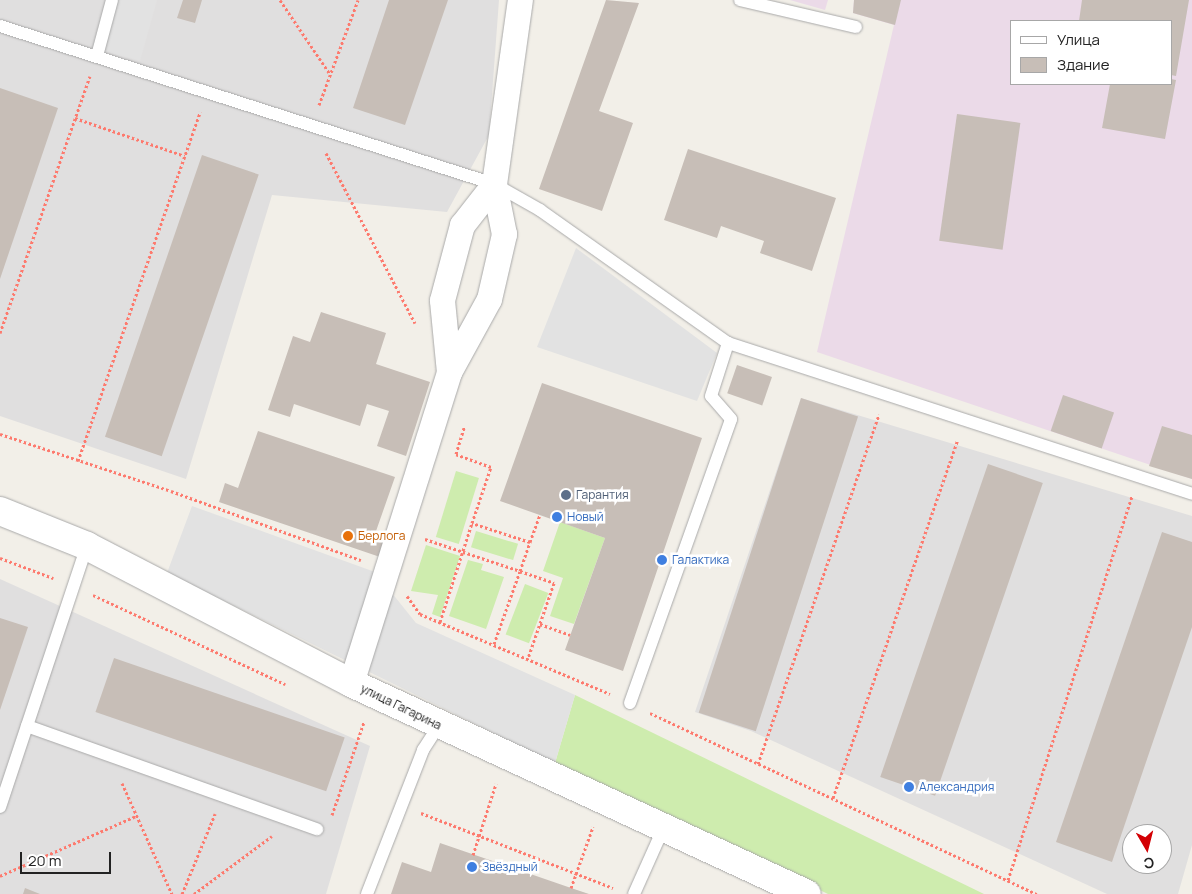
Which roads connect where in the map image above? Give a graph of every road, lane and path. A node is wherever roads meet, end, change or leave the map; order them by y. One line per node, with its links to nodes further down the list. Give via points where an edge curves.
1 (112, 0): 8 (lane)
2 (280, 0): 9 (path)
3 (358, 0): 9 (path)
4 (520, 0): 14 (street)
5 (740, 0): 7 (lane)
6 (0, 26): 8 (lane)
7 (856, 27)
8 (97, 56): 10 (lane); 11 (path)
9 (330, 75): 12 (path)
10 (207, 92): 12 (lane); 13 (path)
11 (75, 118): 13 (path); 15 (path)
12 (311, 125): 14 (lane)
13 (185, 156): 21 (path)
14 (494, 184): 16 (lane, via 540,210); 17 (street, via 504,234 491,290); 17 (street, via 462,225 442,300)
15 (0, 333)
16 (728, 343): 18 (lane); 39 (lane, via 711,396 731,419)
17 (449, 372): 27 (street)
18 (886, 394): 19 (lane); 43 (path)
19 (965, 421): 22 (lane); 46 (path)
20 (0, 434): 21 (path)
21 (78, 460): 31 (path)
22 (1138, 478): 23 (lane); 58 (path)
23 (1192, 494)
24 (0, 511): 29 (street, улица Гагарина)
25 (540, 515): 28 (path)
26 (472, 523): 30 (path)
27 (401, 531): 30 (path); 31 (street)
28 (530, 542)
29 (87, 546): 38 (street, улица Гагарина); 41 (lane)
30 (463, 552): 32 (path); 33 (path)
31 (388, 570): 33 (path, via 420,614); 38 (street)
32 (520, 571): 34 (path, via 554,583); 36 (path)
33 (440, 622): 36 (path)
34 (540, 624): 35 (path); 37 (path)
35 (570, 634)
36 (494, 644): 37 (path)
37 (528, 658): 39 (path)
38 (351, 683): 40 (street, улица Гагарина)
39 (630, 703): 43 (path)
40 (439, 724): 47 (lane, via 423,750); 52 (street, улица Гагарина)
41 (27, 726): 42 (lane); 48 (lane)
42 (109, 755): 45 (lane); 49 (path)
43 (758, 764): 46 (path)
44 (496, 784): 54 (path)
45 (222, 795): 50 (lane); 62 (path)
46 (832, 798): 58 (path)
47 (401, 805): 54 (path); 64 (lane)
48 (0, 808)
49 (136, 816): 57 (path); 61 (path)
50 (292, 820): 53 (lane); 63 (path)
51 (594, 826): 56 (path)
52 (664, 827): 65 (lane); 66 (street, улица Гагарина)
53 (317, 828)
54 (479, 836): 55 (path); 56 (path)
55 (473, 855)
56 (576, 874): 59 (path); 60 (path)
57 (0, 876)
58 (1008, 880): 67 (path)
59 (571, 888)
60 (619, 891)
61 (172, 894)
62 (182, 894)
63 (194, 894)
64 (367, 894)
65 (634, 894)
66 (807, 894)
67 (1036, 894)

